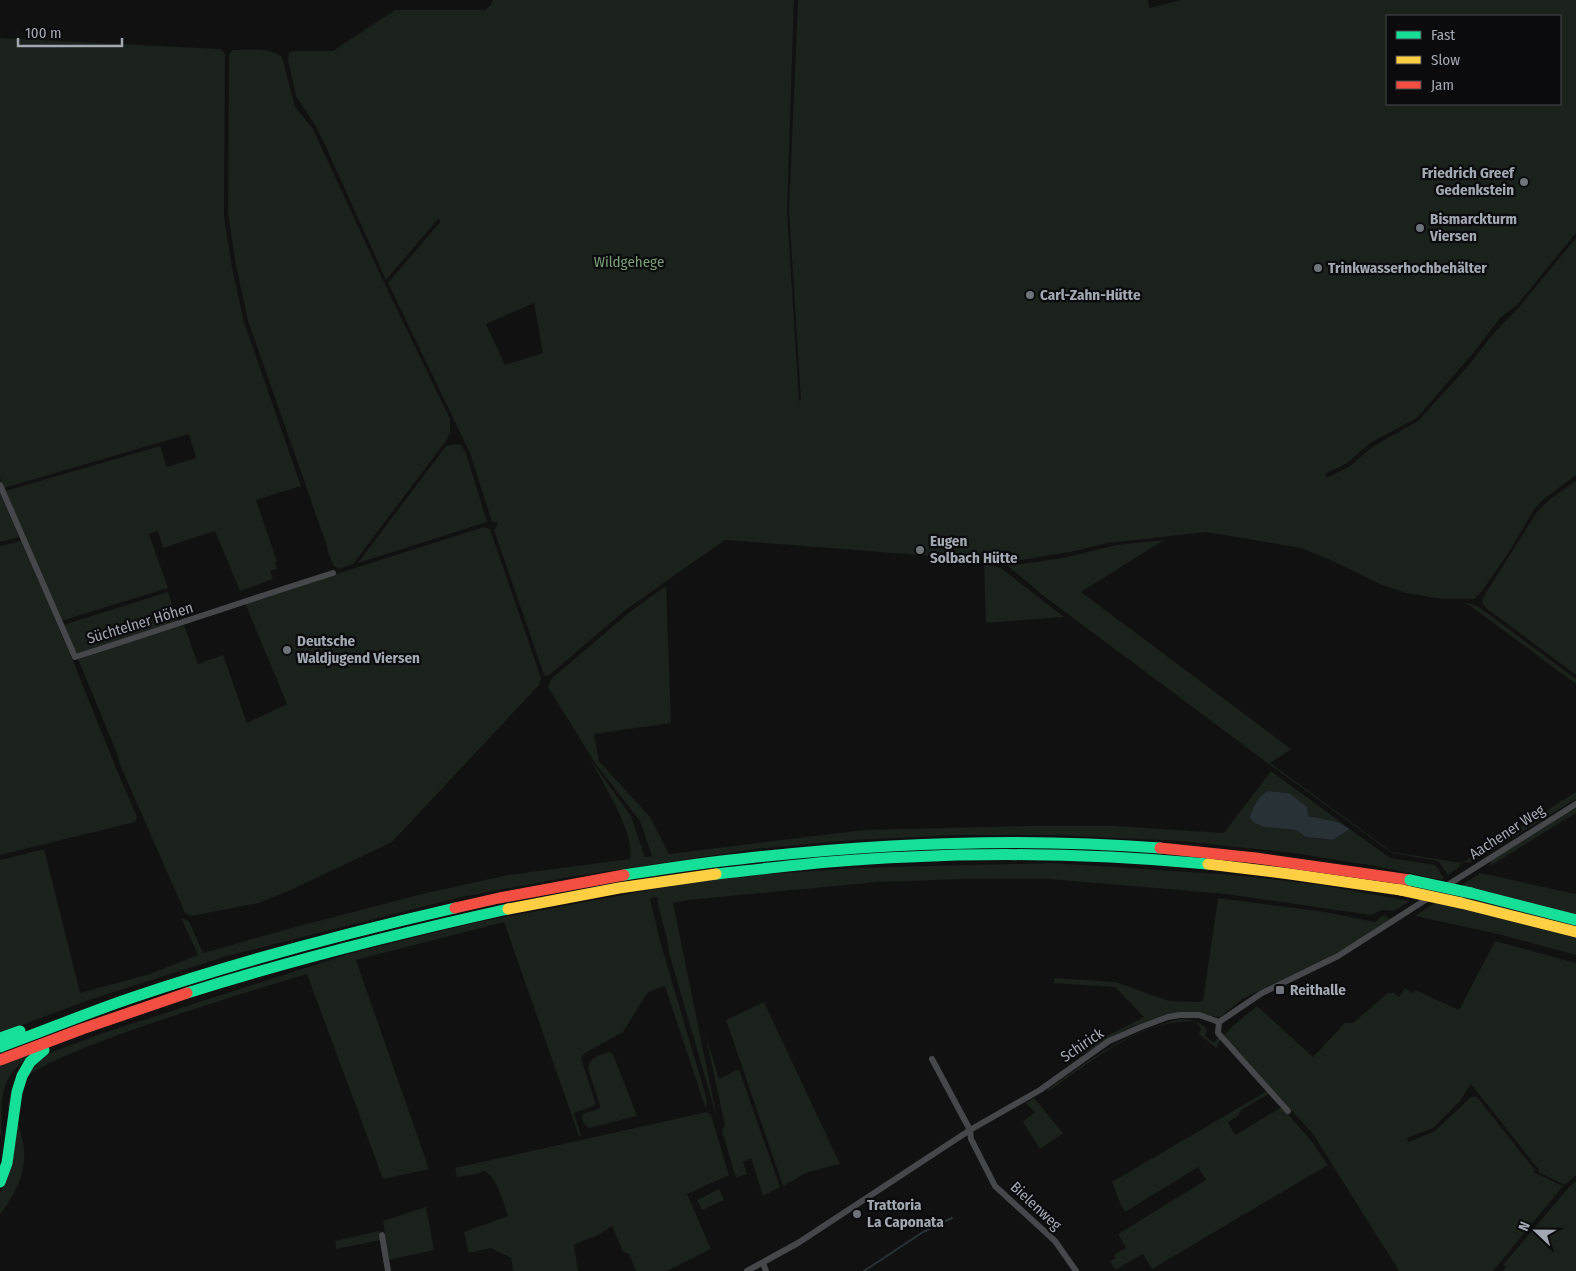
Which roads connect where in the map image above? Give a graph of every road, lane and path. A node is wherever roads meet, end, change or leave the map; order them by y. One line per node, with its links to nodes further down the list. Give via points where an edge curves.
1 (0, 484): 2 (street, Süchtelner Höhen, via 75,657)
2 (333, 573)
3 (1576, 804): 8 (street, Aachener Weg, via 1362,942 1317,968 1262,993)
4 (1576, 920): 6 (highway, bridge, via 1410,880 1235,854 1100,844 1034,843 826,850 563,885 406,919 251,960)
5 (1576, 932): 7 (highway, bridge, via 1402,890 1233,866 1099,856 1033,855 828,862 761,868 578,895 412,929 236,978)
6 (78, 1017): 9 (highway, via 43,1023); 10 (highway)
7 (103, 1021): 12 (highway); 13 (highway, via 29,1058)
8 (1219, 1022): 14 (street, via 1218,1033); 16 (street, Schirick, via 1180,1015 1124,1033 1040,1090)
9 (0, 1038)
10 (0, 1047)
11 (932, 1059): 16 (street)
12 (0, 1060)
13 (9, 1077)
14 (1288, 1111)
15 (3, 1115): 19 (highway, via 7,1153)
16 (970, 1130): 21 (street, Schirick); 25 (street, Bielenweg, via 995,1186 1055,1241)
17 (0, 1144): 18 (highway)
18 (0, 1166)
19 (0, 1182)
20 (382, 1235): 22 (street)
21 (763, 1263): 23 (street, Schirick); 24 (street)
22 (388, 1271)
23 (747, 1271)
24 (766, 1271)
25 (1076, 1271)

